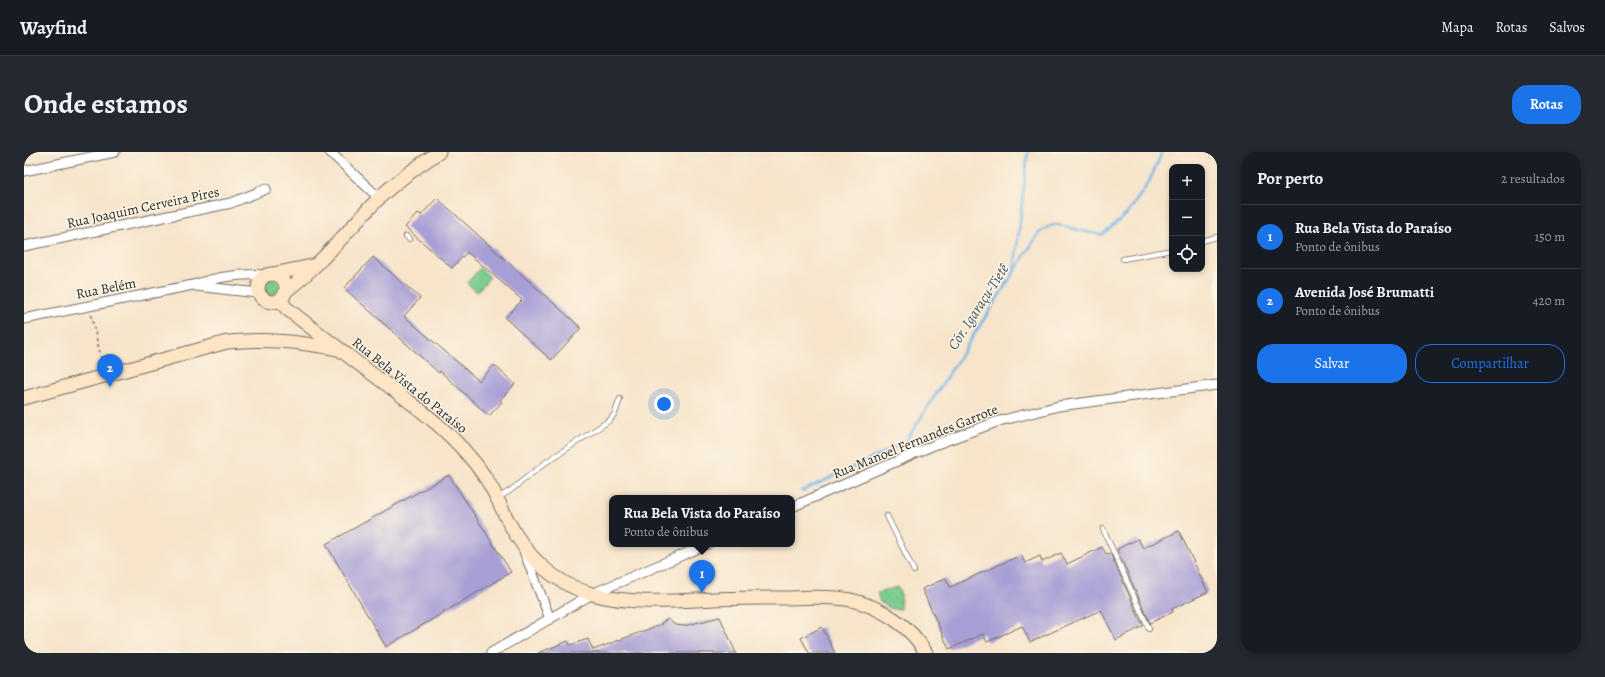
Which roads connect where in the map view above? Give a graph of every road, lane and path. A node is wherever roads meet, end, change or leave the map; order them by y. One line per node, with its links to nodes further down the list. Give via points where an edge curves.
1 (115, 152): 4 (street)
2 (330, 152): 6 (street)
3 (439, 152): 6 (main road)
4 (24, 171)
5 (266, 189): 9 (street, Rua Joaquim Cerveira Pires, via 231,203)
6 (379, 198): 12 (main road)
7 (1217, 236): 8 (lane)
8 (1205, 240)
9 (24, 246)
10 (1169, 251): 11 (lane)
11 (1123, 259)
12 (316, 265): 13 (main road); 16 (main road)
13 (269, 275): 14 (street, Rua Belém, via 213,278); 15 (main road, via 259,283); 16 (main road, via 278,275 285,281)
14 (193, 285): 15 (street, Rua Belém); 17 (street, Rua Belém)
15 (258, 293): 16 (main road, via 264,300)
16 (279, 298): 19 (main road); 20 (main road, Rua Bela Vista do Paraíso, via 286,308)
17 (89, 306): 18 (street, Rua Belém); 21 (path)
18 (24, 319)
19 (317, 346): 20 (main road); 21 (main road, via 252,339 227,342)
20 (340, 350): 25 (main road, Rua Bela Vista do Paraíso, via 456,441 486,479)
21 (105, 376): 23 (main road)
22 (1217, 385): 26 (street, Rua Manoel Fernandes Garrote, via 1059,406 999,420 934,445)
23 (24, 398)
24 (620, 399): 25 (lane, via 610,420)
25 (496, 499): 29 (main road, Rua Bela Vista do Paraíso)
26 (795, 506)
27 (887, 516): 31 (lane)
28 (1103, 530): 34 (lane)
29 (523, 547): 32 (main road, Rua Bela Vista do Paraíso, via 552,575 569,586); 33 (street)
30 (701, 547): 32 (street)
31 (914, 571)
32 (592, 594): 33 (street); 36 (main road, Rua Bela Vista do Paraíso, via 646,601 807,598 850,600 868,605 898,622 910,632)
33 (550, 619): 35 (street)
34 (1149, 629)
35 (491, 653)
36 (926, 653)

